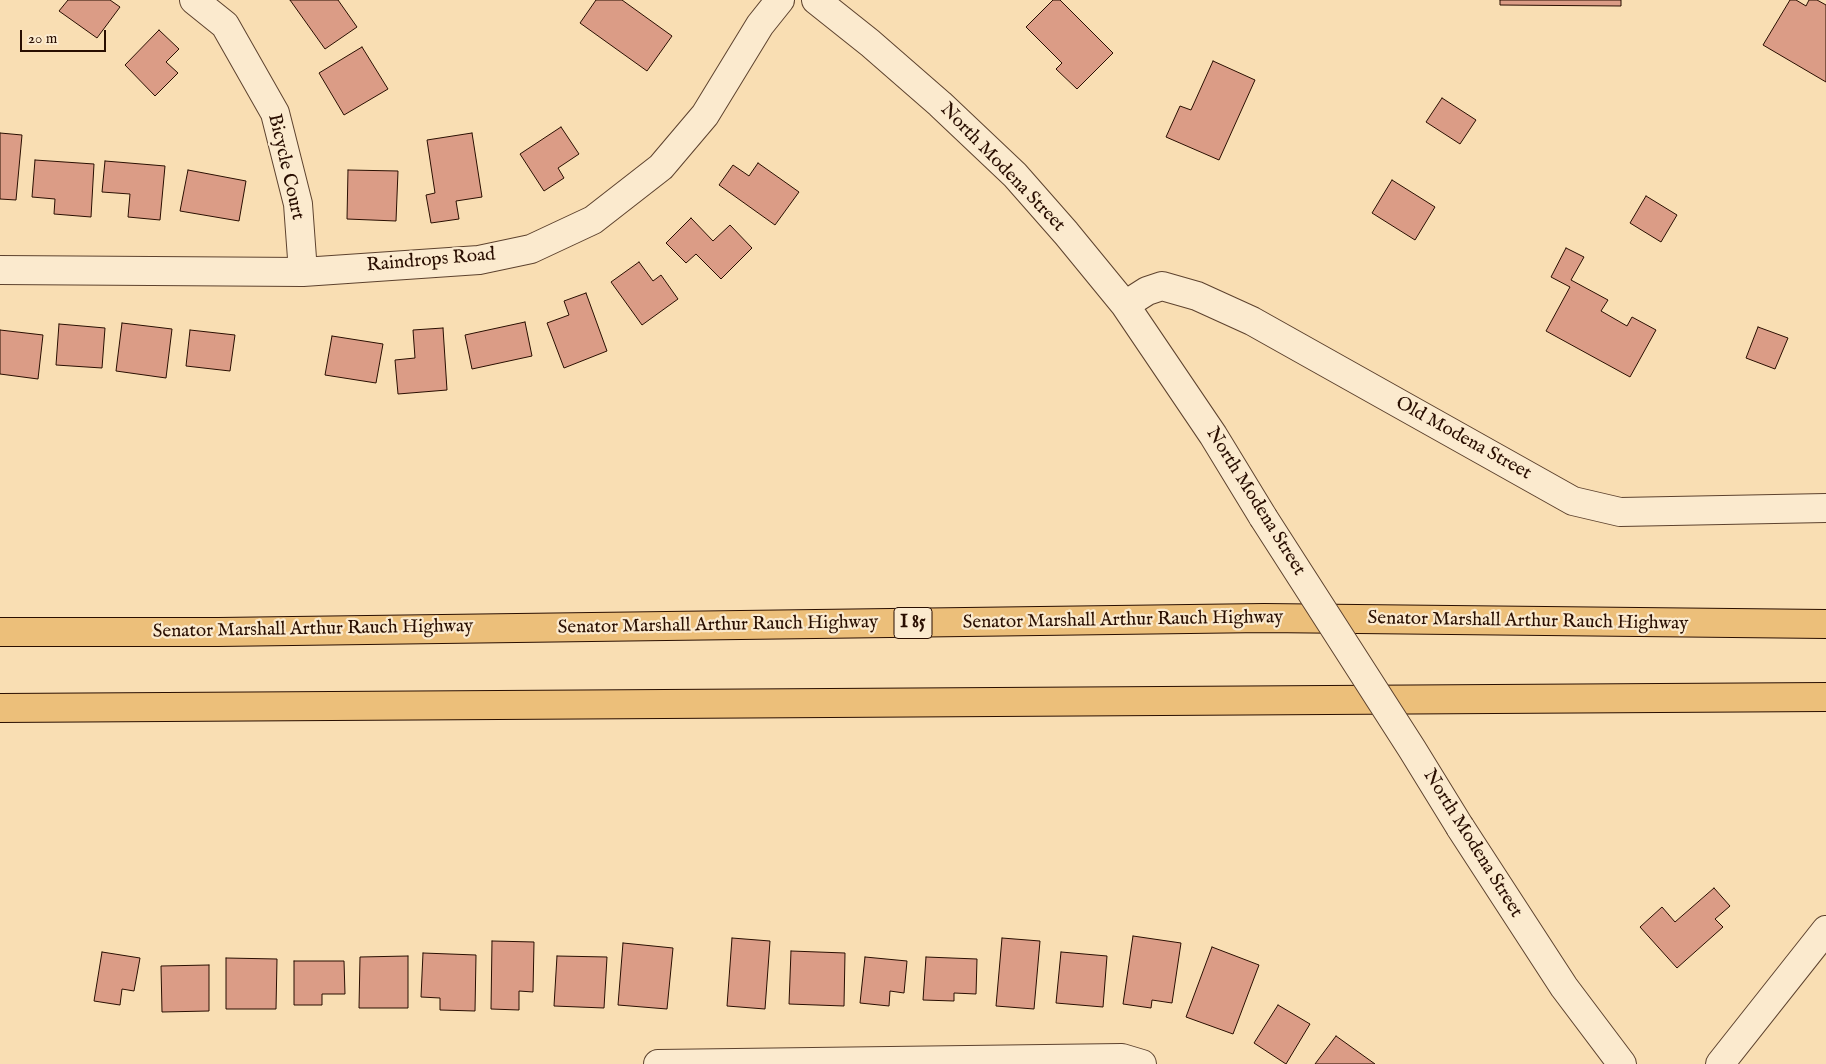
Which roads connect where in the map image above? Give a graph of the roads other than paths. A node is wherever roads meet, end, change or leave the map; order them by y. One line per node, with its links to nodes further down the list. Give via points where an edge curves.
1 (194, 0): 5 (street, Bicycle Court, via 226,25 275,113 298,204)
2 (780, 0): 5 (street, Raindrops Road, via 760,25 705,115 661,167 593,220 530,249 479,260)
3 (816, 0): 6 (street, North Modena Street, via 940,104 1015,175)
4 (0, 270): 5 (street, Raindrops Road)
5 (303, 272)
6 (1125, 305): 7 (street, Old Modena Street, via 1162,286 1197,296 1252,321 1573,501 1620,512); 16 (street, North Modena Street, bridge, via 1213,435 1564,987)
7 (1826, 508)
8 (1826, 624): 9 (highway, Senator Marshall Arthur Rauch Highway / I 85, via 1264,618)
9 (0, 632)
10 (1826, 697): 11 (highway)
11 (0, 708)
12 (1826, 930): 17 (street)
13 (932, 1062): 14 (street); 15 (street, via 1122,1058)
14 (658, 1064)
15 (1142, 1064)
16 (1622, 1064)
17 (1720, 1064)

